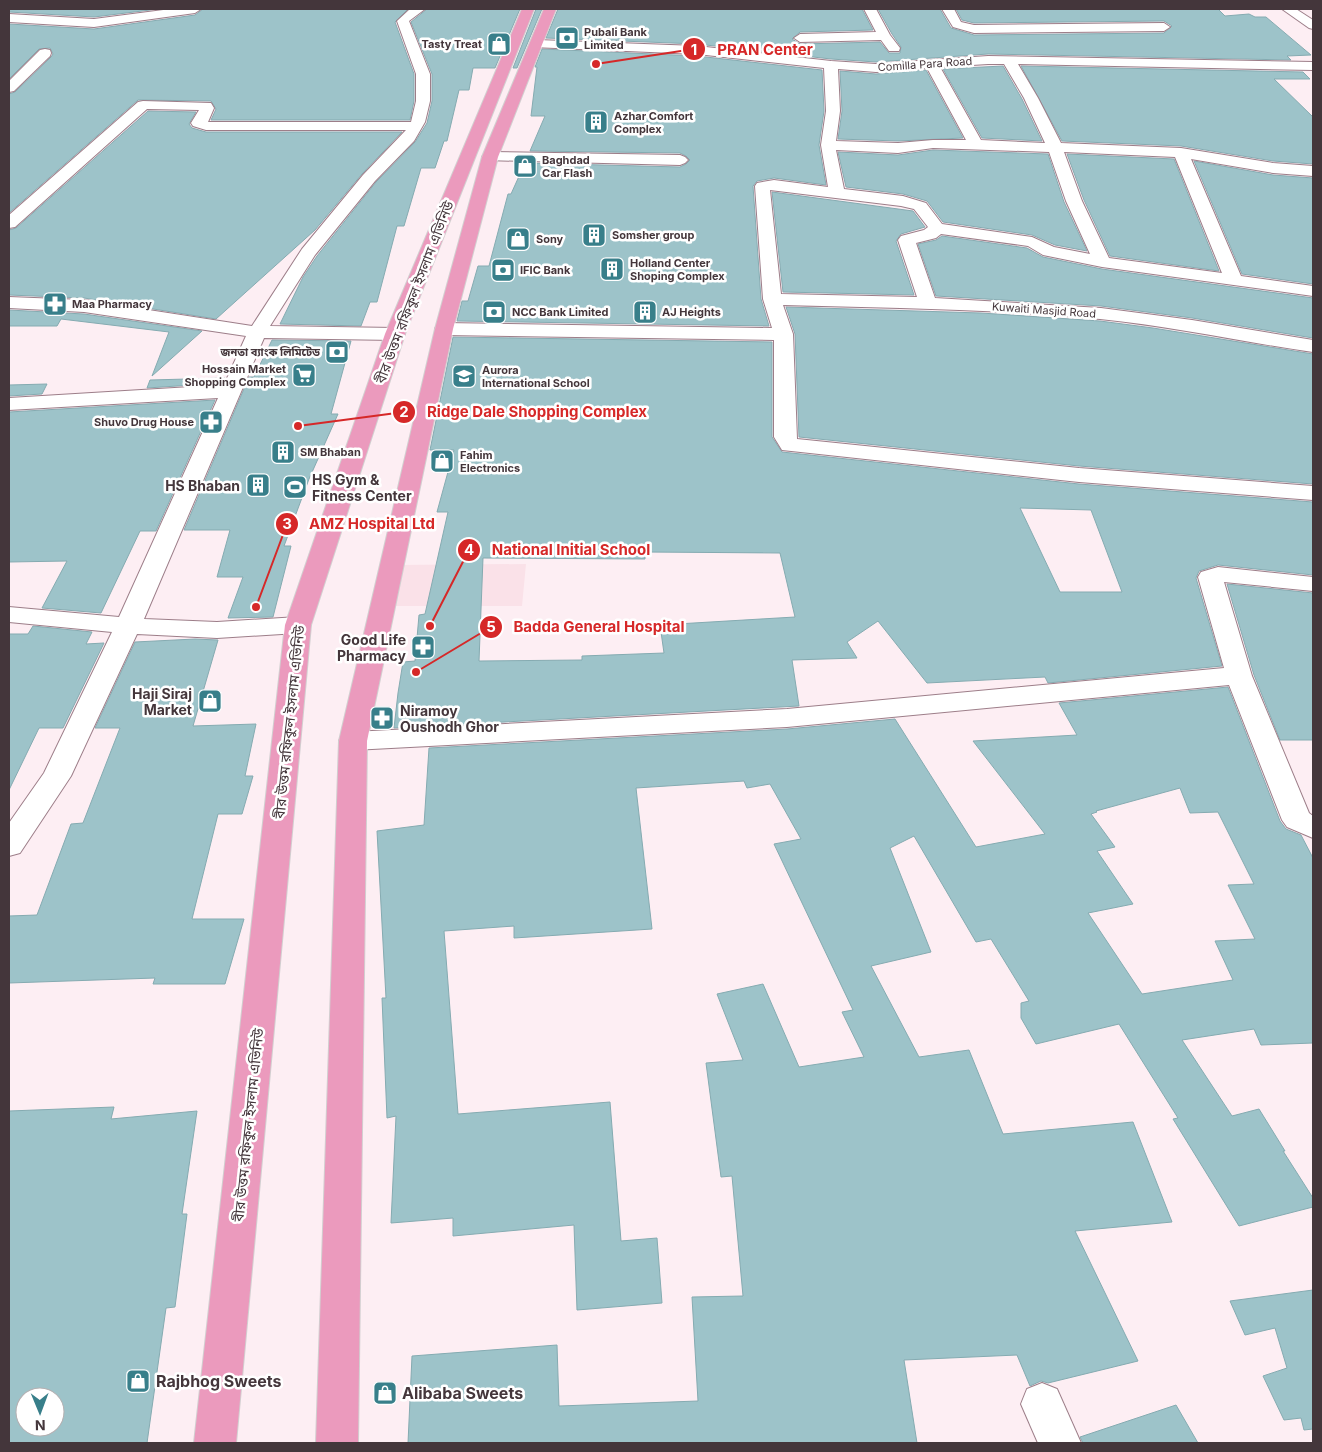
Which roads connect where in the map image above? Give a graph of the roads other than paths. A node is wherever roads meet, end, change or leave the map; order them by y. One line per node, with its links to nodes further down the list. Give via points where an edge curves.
1 (195, 9): 8 (street, via 94,23)
2 (419, 9): 22 (street, via 403,21 423,74 422,109)
3 (528, 9): 41 (main road, বীর উত্তম রফিকুল ইসলাম এভিনিউ)
4 (550, 9): 13 (main road, বীর উত্তম রফিকুল ইসলাম এভিনিউ)
5 (870, 9): 11 (street)
6 (948, 9): 10 (street, via 961,28)
7 (1288, 9): 9 (street)
8 (9, 18)
9 (1313, 25)
10 (1164, 27)
11 (884, 36): 12 (street); 18 (street)
12 (800, 38)
13 (537, 44): 17 (street, Comilla Para Road, via 697,50); 27 (main road, বীর উত্তম রফিকুল ইসলাম এভিনিউ)
14 (45, 53): 21 (street)
15 (1008, 61): 16 (street, Comilla Para Road); 19 (street, Comilla Para Road); 25 (street)
16 (931, 64): 18 (street, Comilla Para Road); 23 (street)
17 (831, 65): 18 (street, Comilla Para Road); 24 (street, via 833,111)
18 (910, 66)
19 (1307, 66): 20 (street)
20 (1313, 75)
21 (9, 88)
22 (416, 126): 31 (street, via 206,126 198,123 206,106 143,105); 40 (street, via 308,253)
23 (976, 144): 24 (street, via 898,148); 25 (street)
24 (828, 145): 30 (street)
25 (1055, 147): 26 (street); 33 (street, via 1074,201)
26 (1181, 154): 29 (street); 34 (street)
27 (490, 157): 28 (street); 39 (main road, বীর উত্তম রফিকুল ইসলাম এভিনিউ)
28 (680, 160)
29 (1313, 171)
30 (837, 192): 32 (street, via 920,206); 36 (street, via 763,186)
31 (9, 223)
32 (937, 228): 33 (street, via 1032,242 1049,251); 38 (street, via 930,234 907,240)
33 (1102, 262): 34 (street)
34 (1234, 281): 35 (street)
35 (1313, 291)
36 (772, 300): 38 (street, Kuwaiti Masjid Road); 42 (street)
37 (9, 302): 40 (street, via 84,306)
38 (928, 304): 43 (street, Kuwaiti Masjid Road, via 1072,311 1183,324)
39 (444, 328): 42 (street); 52 (main road, বীর উত্তম রফিকুল ইসলাম এভিনিউ)
40 (257, 332): 41 (street); 44 (street)
41 (395, 334): 49 (main road, বীর উত্তম রফিকুল ইসলাম এভিনিউ)
42 (783, 334): 46 (street, via 785,437 790,445 1079,475)
43 (1313, 346)
44 (230, 391): 45 (street); 50 (street)
45 (9, 404)
46 (1313, 493)
47 (1313, 584): 51 (street, via 1218,574 1210,576)
48 (9, 614): 50 (street)
49 (298, 625): 50 (street, via 217,630); 56 (main road, বীর উত্তম রফিকুল ইসলাম এভিনিউ)
50 (128, 626): 54 (street, via 57,776)
51 (1239, 676): 52 (street, via 1209,676 787,718); 53 (street, via 1297,820)
52 (353, 741): 57 (main road, বীর উত্তম রফিকুল ইসলাম এভিনিউ)
53 (1313, 828)
54 (9, 845)
55 (1042, 1404): 58 (street)
56 (215, 1443)
57 (337, 1443)
58 (1060, 1443)

